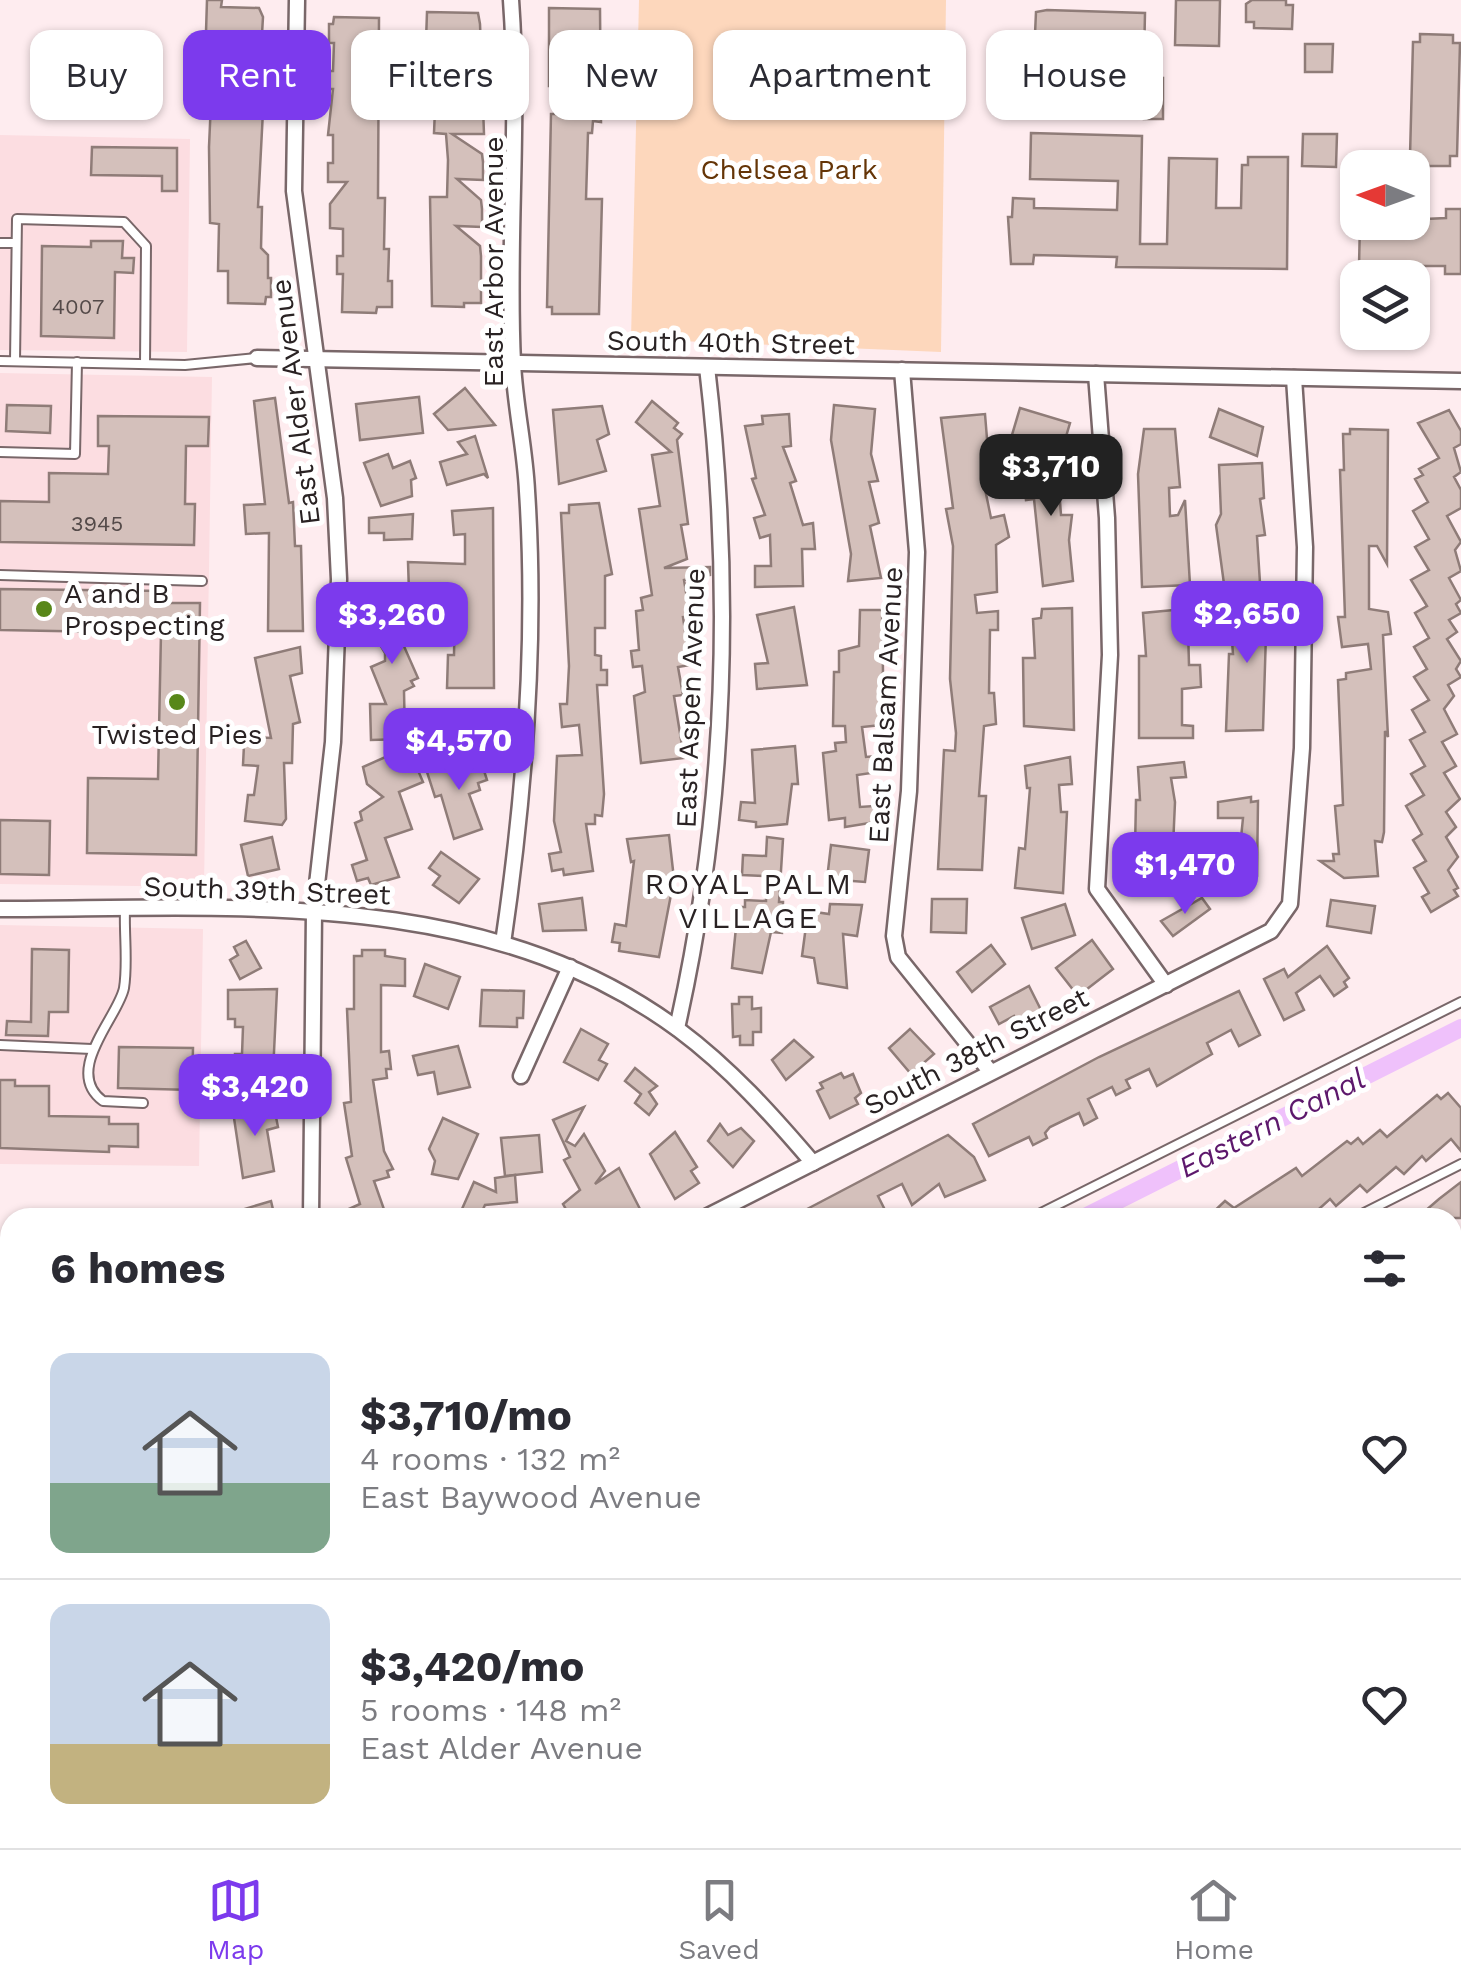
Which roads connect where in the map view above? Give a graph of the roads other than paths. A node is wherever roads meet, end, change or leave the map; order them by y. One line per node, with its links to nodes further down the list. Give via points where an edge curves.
1 (297, 0): 6 (street, East Alder Avenue, via 294,190)
2 (511, 0): 10 (street, East Arbor Avenue, via 518,104)
3 (0, 243): 4 (lane)
4 (16, 243): 8 (lane); 11 (lane, via 16,219 124,222 146,246)
5 (257, 358): 6 (street, South 40th Street); 11 (lane, South 40th Street)
6 (318, 359): 10 (street, South 40th Street); 22 (street, East Alder Avenue, via 338,580 333,742)
7 (0, 361): 8 (lane, South 40th Street)
8 (15, 361): 9 (lane, South 40th Street)
9 (78, 362): 11 (lane, South 40th Street); 17 (lane, via 75,454)
10 (513, 363): 12 (street, South 40th Street); 23 (street, East Arbor Avenue, via 527,490 530,610 520,817)
11 (145, 364)
12 (707, 367): 13 (street, South 40th Street); 27 (street, East Aspen Avenue, via 722,575 720,720 698,938)
13 (902, 370): 14 (street, South 40th Street); 30 (street, East Balsam Avenue, via 917,570 910,772 894,936 898,957)
14 (1096, 374): 15 (street, South 40th Street); 25 (street, via 1110,655 1096,889)
15 (1294, 378): 16 (street, South 40th Street); 25 (street, South 38th Street, via 1304,546 1302,748 1290,904 1271,931)
16 (1461, 381)
17 (0, 452)
18 (0, 575): 19 (lane)
19 (202, 580)
20 (0, 908): 21 (street, South 39th Street)
21 (124, 910): 22 (street, South 39th Street); 29 (lane, via 124,990)
22 (314, 911): 23 (street, South 39th Street, via 430,924); 35 (street, East Alder Avenue)
23 (502, 943): 24 (street, South 39th Street)
24 (570, 966): 27 (street, South 39th Street); 31 (street)
25 (1166, 984): 30 (street, South 38th Street)
26 (1461, 1002): 37 (lane)
27 (677, 1028): 33 (street, South 39th Street, via 768,1110)
28 (0, 1045): 29 (lane)
29 (92, 1049): 32 (lane, via 97,1097)
30 (989, 1070): 33 (street, South 38th Street)
31 (521, 1076)
32 (142, 1103)
33 (813, 1163): 36 (street, South 38th Street)
34 (1461, 1164): 38 (lane)
35 (311, 1208)
36 (724, 1208)
37 (1051, 1208)
38 (1374, 1208)

